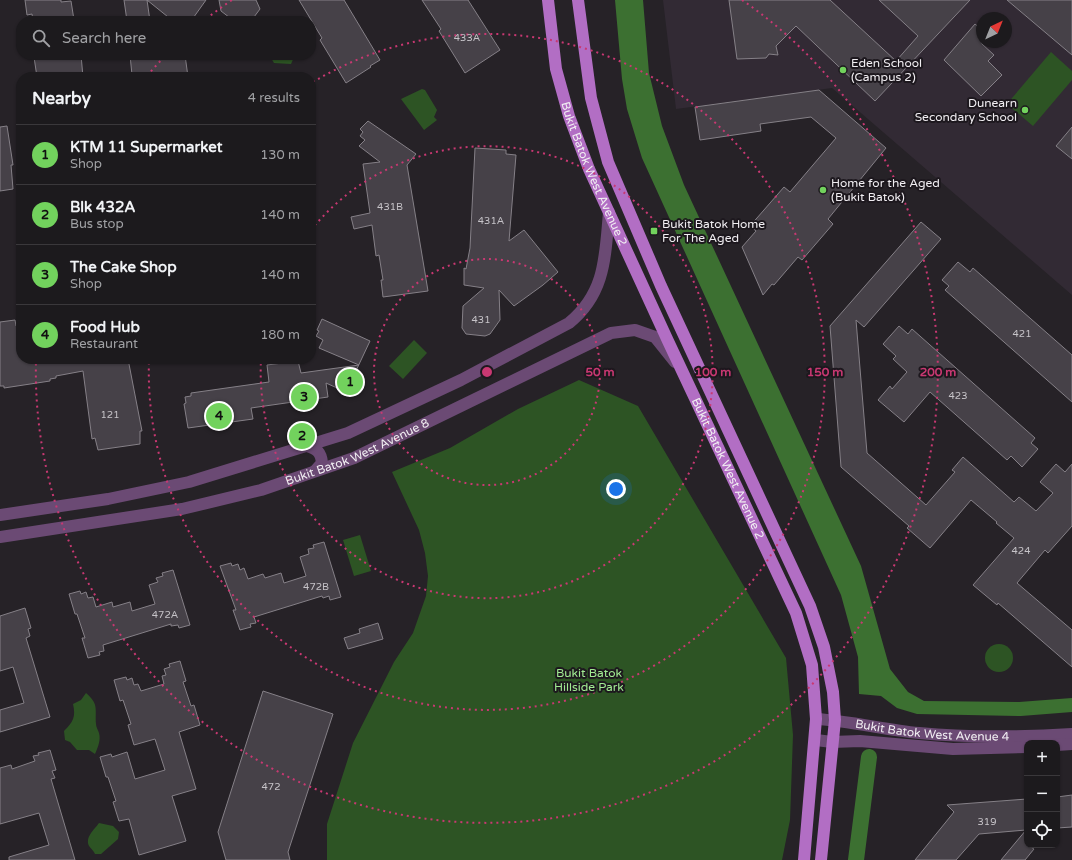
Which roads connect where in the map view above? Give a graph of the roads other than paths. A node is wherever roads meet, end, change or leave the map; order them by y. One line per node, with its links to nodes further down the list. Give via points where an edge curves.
1 (548, 0): 3 (main road, Bukit Batok West Avenue 2, via 556,69 569,116)
2 (578, 0): 10 (main road, Bukit Batok West Avenue 2, via 591,98 608,162 655,272 810,606 824,647 834,692)
3 (609, 212): 4 (main road, Bukit Batok West Avenue 2); 5 (street, Bukit Batok West Avenue 8, via 602,272 590,302 569,323 460,380 348,433)
4 (682, 371): 6 (street, Bukit Batok West Avenue 8, via 655,337 635,330 611,333 354,458); 9 (main road, Bukit Batok West Avenue 2, via 796,613 812,665)
5 (307, 446): 6 (street, via 316,449 321,455 322,463); 7 (street, Bukit Batok West Avenue 8, via 189,482)
6 (315, 471): 8 (street, Bukit Batok West Avenue 8, via 261,490 182,509)
7 (0, 515)
8 (0, 537)
9 (816, 720): 10 (street, Bukit Batok West Avenue 4); 12 (main road, Bukit Batok West Avenue 2)
10 (835, 720): 11 (street, Bukit Batok West Avenue 4, via 883,729 960,736 1003,738); 13 (main road, Bukit Batok West Avenue 2)
11 (1072, 734)
12 (816, 740): 13 (street, Bukit Batok West Avenue 4); 17 (main road, Bukit Batok West Avenue 2)
13 (832, 742): 16 (street, Bukit Batok West Avenue 4, via 860,741 953,749); 18 (main road, Bukit Batok West Avenue 2)
14 (1072, 744): 15 (street)
15 (1060, 745)
16 (1024, 747)
17 (804, 860)
18 (821, 860)

